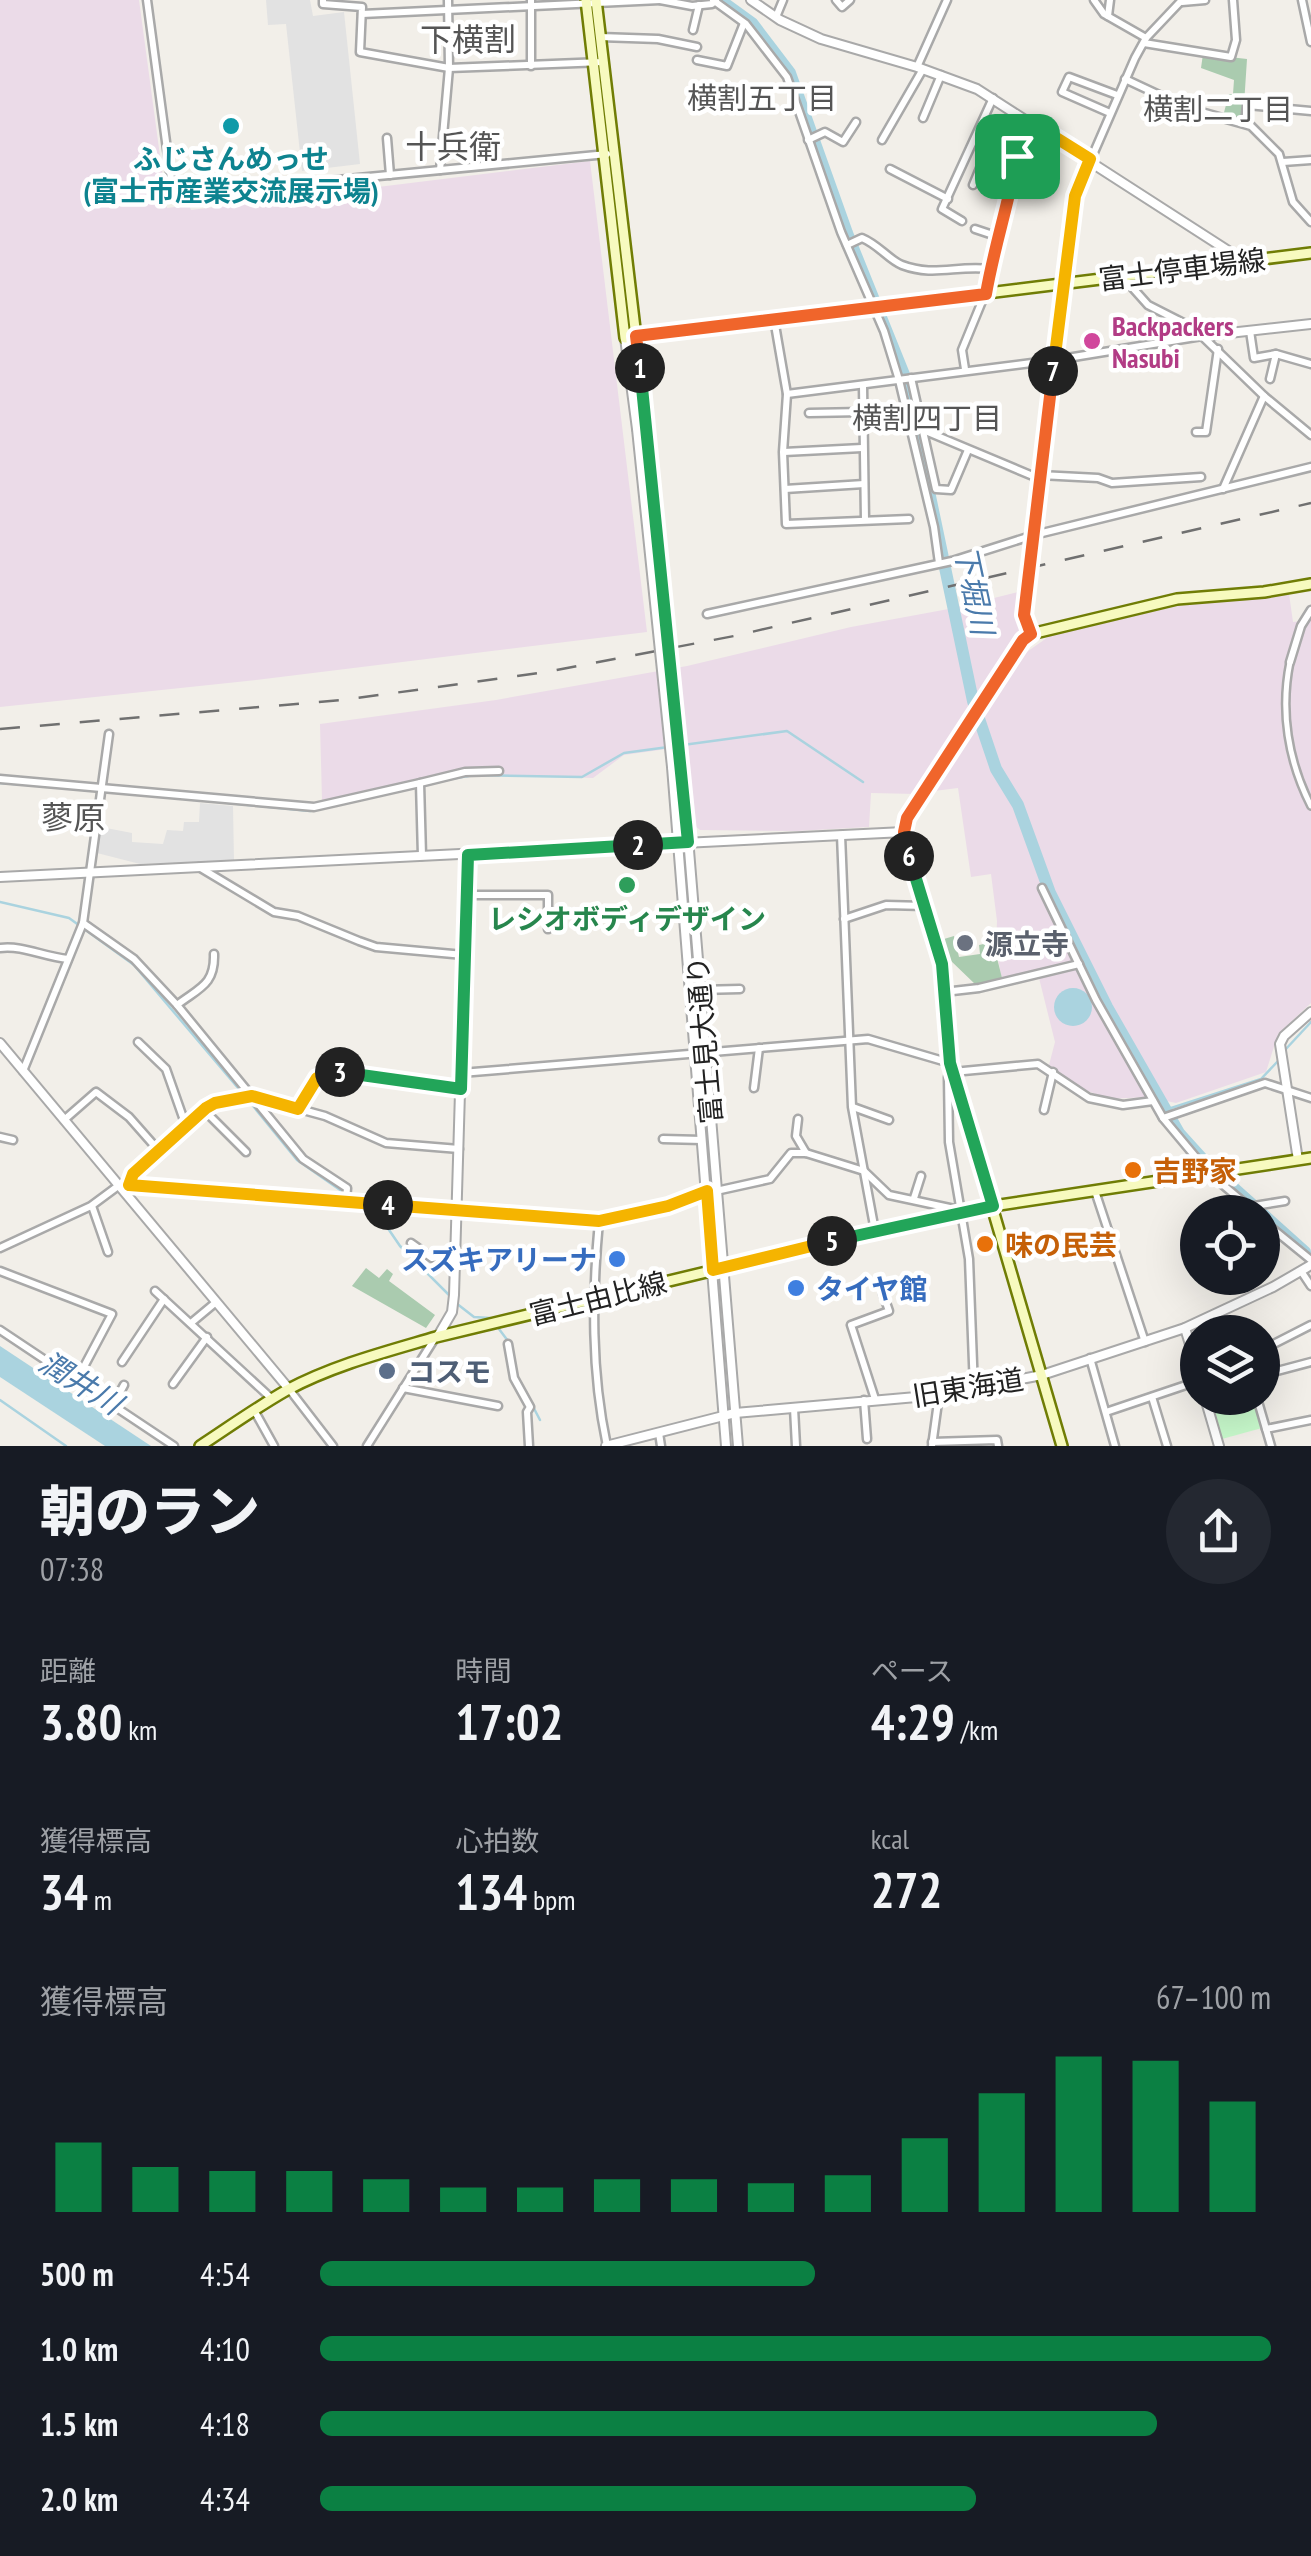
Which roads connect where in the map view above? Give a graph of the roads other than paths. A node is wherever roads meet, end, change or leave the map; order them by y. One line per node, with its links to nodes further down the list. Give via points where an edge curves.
1 (146, 0): 55 (street, via 177,192 190,196)
2 (323, 0): 21 (street, via 362,7)
3 (448, 0): 20 (street)
4 (660, 0): 17 (street); 19 (street)
5 (751, 0): 23 (street)
6 (783, 0): 23 (street)
7 (836, 0): 8 (street, via 842,8)
8 (850, 0)
9 (947, 0): 34 (street)
10 (1094, 0): 22 (street)
11 (1110, 0): 22 (street)
12 (1205, 0): 16 (street)
13 (1234, 0): 27 (street, via 1232,57)
14 (1302, 0): 28 (street)
15 (715, 1): 19 (street); 24 (street)
16 (1181, 1): 27 (street)
17 (597, 2): 18 (street); 26 (main road); 31 (main road)
18 (531, 4): 20 (street); 32 (street)
19 (698, 5): 25 (street)
20 (448, 12): 21 (street); 33 (street)
21 (362, 14): 33 (street, via 360,52)
22 (1108, 16): 27 (street)
23 (776, 17): 34 (street, via 821,40)
24 (744, 23): 30 (street, via 727,66); 46 (street, via 779,62)
25 (694, 30)
26 (600, 37): 29 (street); 31 (main road)
27 (1145, 41): 36 (street)
28 (1311, 42)
29 (697, 46)
30 (697, 60)
31 (599, 62): 32 (street); 48 (main road)
32 (531, 66): 33 (street)
33 (450, 68): 54 (street)
34 (920, 68): 35 (street); 47 (street)
35 (941, 75): 38 (street); 41 (street)
36 (1124, 78): 37 (street); 43 (street, via 1187,108)
37 (1117, 96): 40 (street); 40 (street, via 1069,77 1062,92)
38 (993, 98): 44 (street); 57 (street)
39 (1311, 111): 43 (street, via 1247,105)
40 (1110, 113): 50 (street)
41 (922, 118)
42 (856, 122): 46 (street, via 843,142 825,132)
43 (1245, 123): 52 (street)
44 (1034, 124): 49 (street); 50 (street)
45 (386, 138): 55 (street)
46 (809, 140): 62 (street)
47 (882, 140)
48 (609, 154): 54 (street); 74 (main road)
49 (1017, 156): 56 (street, via 990,144); 61 (street)
50 (1090, 159): 64 (street); 67 (street, via 1075,196)
51 (1311, 160): 52 (street)
52 (1282, 162): 59 (street, via 1294,202)
53 (890, 169): 57 (street)
54 (440, 170): 55 (street)
55 (390, 175)
56 (973, 185)
57 (948, 199): 58 (street, via 942,210)
58 (962, 221)
59 (1311, 222)
60 (975, 229): 61 (street)
61 (996, 236): 65 (street)
62 (847, 245): 65 (street, via 862,238 897,264 934,273); 69 (street)
63 (1311, 252): 64 (main road, 富士停車場線)
64 (1244, 261): 66 (main road, 富士停車場線)
65 (990, 269): 68 (street)
66 (1122, 276): 67 (main road, 富士停車場線); 73 (street, via 1148,305)
67 (1065, 284): 68 (main road, 富士停車場線); 77 (street)
68 (986, 294): 69 (main road, 富士停車場線); 79 (street, via 962,350)
69 (874, 307): 70 (main road, 富士停車場線); 82 (street)
70 (774, 320): 74 (main road, 富士停車場線); 84 (street)
71 (1311, 324): 72 (street)
72 (1250, 331): 73 (street); 76 (street, via 1254,358)
73 (1204, 335): 75 (street); 77 (street)
74 (631, 337): 117 (street, 富士見大通り, bridge)
75 (1218, 348): 85 (street); 89 (street, via 1206,432)
76 (1276, 354): 78 (street); 81 (street)
77 (1055, 360): 79 (street); 95 (street)
78 (1311, 364)
79 (965, 370): 80 (street)
80 (910, 378): 82 (street); 88 (street)
81 (1270, 379)
82 (899, 380): 83 (street); 103 (street)
83 (863, 386): 84 (street); 86 (street)
84 (786, 394): 93 (street)
85 (1264, 396): 90 (street); 99 (street)
86 (863, 412): 87 (street); 91 (street)
87 (809, 413)
88 (923, 430): 92 (street); 92 (street, via 936,489 950,490)
89 (1196, 432)
90 (1311, 435)
91 (862, 448): 93 (street); 97 (street)
92 (968, 450): 95 (street)
93 (783, 452): 98 (street)
94 (1311, 467): 99 (street)
95 (1040, 477): 96 (street, via 1112,483); 102 (street)
96 (1202, 477)
97 (864, 484): 98 (street); 101 (street)
98 (785, 489): 101 (street, via 786,524)
99 (1223, 490): 102 (street)
100 (908, 518): 101 (street)
101 (865, 520)
102 (1034, 535): 103 (street); 107 (street, via 1024,615)
103 (939, 563): 106 (street)
104 (1311, 584): 107 (main road, via 1178,599)
105 (1311, 610): 108 (street)
106 (707, 614)
107 (1031, 634): 115 (main road, via 907,818)
108 (1290, 662): 114 (street, via 1285,723)
109 (109, 734): 113 (street)
110 (498, 772): 112 (street)
111 (0, 779): 113 (street)
112 (420, 783): 113 (street, via 314,807); 119 (street)
113 (101, 788): 121 (street)
114 (1311, 806)
115 (904, 832): 116 (street); 125 (main road)
116 (841, 834): 117 (street); 126 (street)
117 (683, 842): 118 (street); 135 (street, 富士見大通り); 143 (street, 富士見大通り)
118 (468, 855): 119 (street); 124 (street)
119 (422, 856): 120 (street)
120 (199, 867): 121 (street); 131 (street, via 274,912 376,947)
121 (89, 873): 122 (street); 127 (street)
122 (0, 877)
123 (1042, 888): 133 (street)
124 (466, 895): 128 (street, via 548,896); 131 (street)
125 (925, 906): 126 (street, via 886,904); 136 (main road)
126 (844, 919): 139 (street)
127 (82, 925): 132 (street); 137 (street, via 134,959)
128 (548, 929)
129 (0, 948): 132 (street)
130 (214, 954): 137 (street, via 215,972)
131 (464, 955): 147 (street)
132 (68, 958): 145 (street)
133 (1080, 964): 136 (street); 153 (street)
134 (740, 989): 135 (street)
135 (699, 990): 143 (street, 富士見大通り)
136 (943, 992): 144 (main road)
137 (177, 1005): 151 (street)
138 (1311, 1012): 150 (street, via 1284,1036)
139 (850, 1041): 142 (street); 144 (street, via 868,1040); 154 (street)
140 (138, 1042): 162 (street, via 166,1069)
141 (0, 1044): 145 (street)
142 (760, 1048): 143 (street); 148 (street)
143 (700, 1053): 147 (street); 166 (street, 富士見大通り); 178 (street, 富士見大通り)
144 (951, 1067): 146 (street, via 1038,1064); 186 (main road); 188 (street, via 946,1114)
145 (24, 1072): 160 (street)
146 (1053, 1072): 153 (street, via 1108,1104); 157 (street)
147 (461, 1073): 149 (street)
148 (754, 1088)
149 (461, 1089): 155 (street, via 335,1071 317,1078); 167 (street)
150 (1288, 1092): 152 (street); 159 (street, via 1265,1083); 172 (street)
151 (252, 1096): 155 (street); 156 (street); 182 (street, via 304,1159 347,1188)
152 (1311, 1098)
153 (1153, 1101): 159 (street)
154 (852, 1107): 161 (street); 173 (street)
155 (298, 1109): 167 (street, via 386,1143)
156 (204, 1110): 162 (street); 169 (street)
157 (1044, 1110)
158 (798, 1118): 170 (street, via 796,1136)
159 (1163, 1118): 174 (street)
160 (64, 1120): 168 (street, via 96,1092); 177 (street)
161 (889, 1120)
162 (186, 1126): 168 (street)
163 (0, 1137): 165 (street)
164 (664, 1139): 166 (street)
165 (13, 1140)
166 (703, 1140): 178 (street, 富士見大通り)
167 (460, 1149): 187 (street)
168 (159, 1151): 176 (street)
169 (246, 1152)
170 (806, 1153): 173 (street); 178 (street, via 790,1153 770,1179)
171 (1311, 1158): 172 (main road, 富士由比線)
172 (1298, 1160): 174 (main road, 富士由比線)
173 (864, 1171): 181 (street, via 889,1195); 190 (street)
174 (1209, 1173): 179 (main road, 富士由比線); 180 (street)
175 (921, 1176): 181 (street)
176 (129, 1185): 177 (street); 182 (street)
177 (118, 1186): 185 (street); 205 (street)
178 (711, 1191): 189 (street); 197 (street, 富士見大通り)
179 (1095, 1191): 186 (main road, 富士由比線); 214 (street)
180 (1235, 1195)
181 (914, 1198): 188 (street)
182 (346, 1200): 187 (street)
183 (1286, 1201): 184 (street)
184 (1280, 1202)
185 (92, 1206): 193 (street); 194 (street)
186 (993, 1206): 188 (main road, 富士由比線); 220 (main road)
187 (458, 1211): 189 (street); 196 (street)
188 (960, 1211): 190 (main road, 富士由比線); 226 (street, via 969,1259)
189 (599, 1221): 204 (street)
190 (876, 1231): 197 (main road, 富士由比線)
191 (1280, 1236): 195 (street)
192 (411, 1243): 196 (street)
193 (0, 1248)
194 (108, 1252)
195 (1311, 1263): 198 (street, 旧東海道)
196 (454, 1266): 212 (street, via 453,1300)
197 (717, 1269): 204 (main road, 富士由比線); 238 (street, 富士見大通り)
198 (1301, 1271): 200 (street); 206 (street, 旧東海道)
199 (0, 1272): 227 (street, via 112,1314 80,1376)
200 (1311, 1286)
201 (155, 1291): 203 (street)
202 (883, 1294): 231 (street, via 889,1310 851,1325)
203 (164, 1300): 207 (street); 217 (street)
204 (592, 1300): 212 (main road, 富士由比線); 252 (street, via 597,1399)
205 (215, 1303): 207 (street); 225 (street)
206 (1211, 1315)
207 (192, 1323): 211 (street)
208 (1311, 1324): 213 (street)
209 (0, 1330): 227 (street)
210 (1180, 1330): 214 (street, 旧東海道)
211 (207, 1337): 221 (street); 230 (street)
212 (436, 1338): 224 (street); 225 (main road, 富士由比線, via 360,1358)
213 (1280, 1340)
214 (1145, 1342): 216 (street, 旧東海道)
215 (508, 1344): 251 (street, via 514,1378 530,1407)
216 (1090, 1358): 220 (street, 旧東海道); 237 (street)
217 (122, 1362)
218 (1311, 1362): 219 (street)
219 (1280, 1370)
220 (1042, 1375): 226 (street, 旧東海道); 258 (main road)
221 (173, 1384)
222 (124, 1386): 234 (street)
223 (1180, 1387): 229 (street)
224 (402, 1388): 233 (street); 250 (street)
225 (288, 1390): 230 (main road, 富士由比線); 249 (street)
226 (974, 1390): 228 (street, 旧東海道)
227 (90, 1391): 234 (street)
228 (939, 1395): 231 (street, 旧東海道); 245 (street)
229 (1152, 1397): 237 (street); 260 (street)
230 (272, 1399): 236 (main road, 富士由比線)
231 (875, 1399): 232 (street, 旧東海道)
232 (864, 1400): 235 (street, 旧東海道); 244 (street)
233 (498, 1406)
234 (112, 1407): 246 (street)
235 (794, 1408): 238 (street, 旧東海道); 256 (street)
236 (254, 1410): 247 (main road, 富士由比線); 248 (street)
237 (1106, 1412): 259 (street)
238 (730, 1414): 243 (street, 旧東海道); 254 (street, 富士見大通り); 255 (street, 富士見大通り)
239 (1210, 1415): 261 (street)
240 (1262, 1415): 242 (street)
241 (1311, 1420): 242 (street)
242 (1266, 1430): 262 (street)
243 (659, 1432): 252 (street, 旧東海道); 253 (street)
244 (867, 1439)
245 (932, 1444): 257 (street, via 997,1440)
246 (174, 1446)
247 (200, 1446)
248 (274, 1446)
249 (333, 1446)
250 (368, 1446)
251 (528, 1446)
252 (607, 1446)
253 (660, 1446)
254 (726, 1446)
255 (738, 1446)
256 (796, 1446)
257 (998, 1446)
258 (1062, 1446)
259 (1116, 1446)
260 (1167, 1446)
261 (1219, 1446)
262 (1271, 1446)

